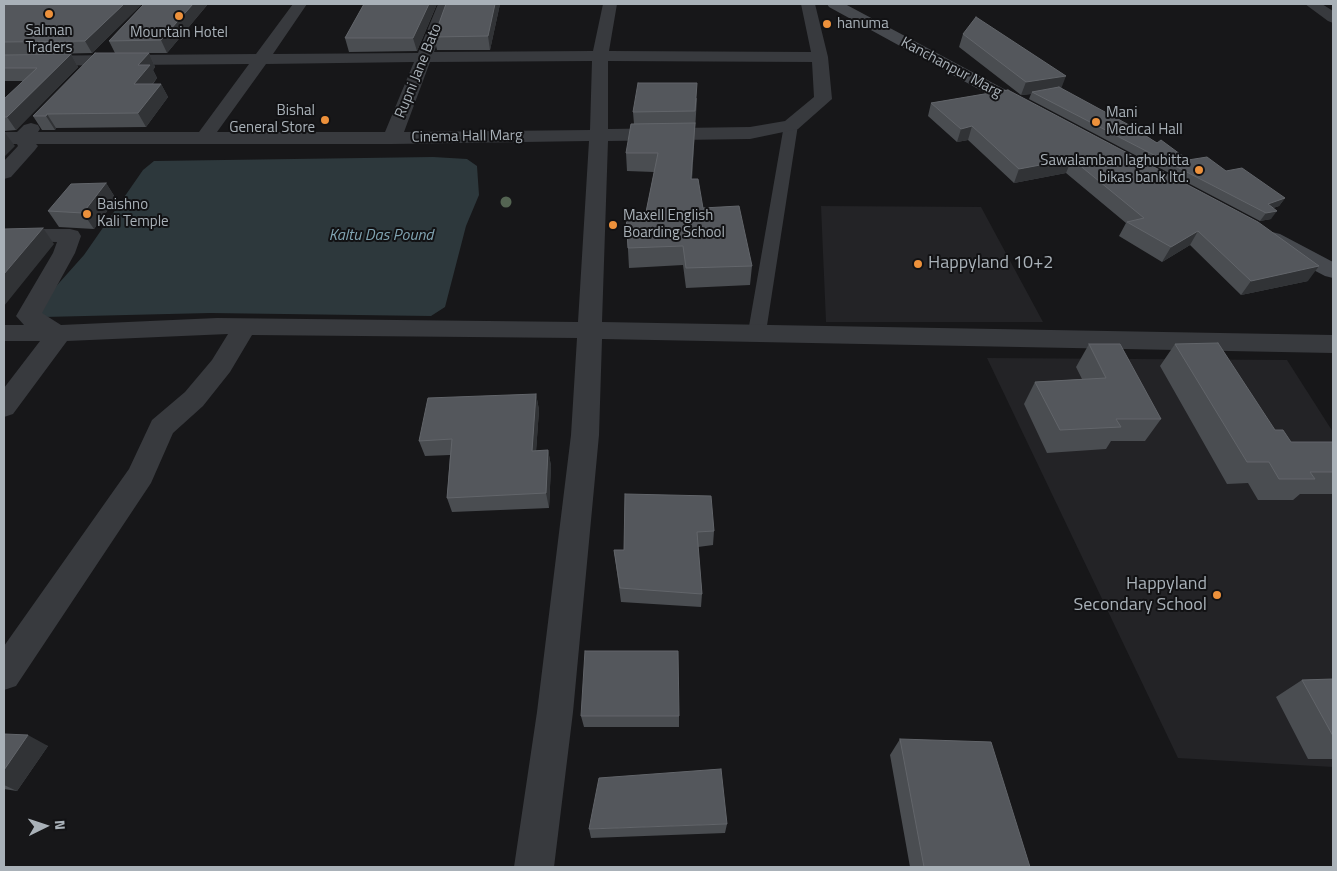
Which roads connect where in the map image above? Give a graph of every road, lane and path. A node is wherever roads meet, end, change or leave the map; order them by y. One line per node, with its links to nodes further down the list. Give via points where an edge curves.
1 (300, 4): 11 (street)
2 (445, 4): 12 (street, Rupni Jane Bato)
3 (610, 4): 9 (street)
4 (808, 4): 10 (street)
5 (834, 4): 17 (main road, Kanchanpur Marg)
6 (1312, 4): 7 (street)
7 (1331, 14)
8 (110, 47): 13 (street)
9 (600, 56): 10 (street); 12 (street); 19 (street)
10 (820, 57): 18 (street, via 823,99)
11 (260, 59): 12 (street); 13 (street); 21 (street)
12 (423, 59): 22 (street, Rupni Jane Bato)
13 (96, 61): 14 (street); 15 (street)
14 (4, 62)
15 (82, 75)
16 (42, 117): 20 (street)
17 (1048, 119)
18 (791, 126): 19 (street, Cinema Hall Marg, via 750,133); 29 (street)
19 (599, 135): 22 (street, Cinema Hall Marg); 28 (street)
20 (13, 138): 21 (street, Cinema Hall Marg); 23 (street, via 28,146)
21 (204, 138): 22 (street, Cinema Hall Marg)
22 (392, 138)
23 (4, 173)
24 (1256, 230): 26 (main road)
25 (4, 235): 31 (street, via 70,236 64,253 28,316)
26 (1333, 271)
27 (245, 326): 28 (street); 31 (street); 34 (street, via 221,366 194,400 162,427 142,475)
28 (590, 331): 29 (street); 35 (street, via 582,455 555,712)
29 (757, 332): 32 (street)
30 (4, 333): 31 (street)
31 (58, 333): 33 (street)
32 (1333, 344)
33 (4, 407)
34 (4, 674)
35 (534, 867)

